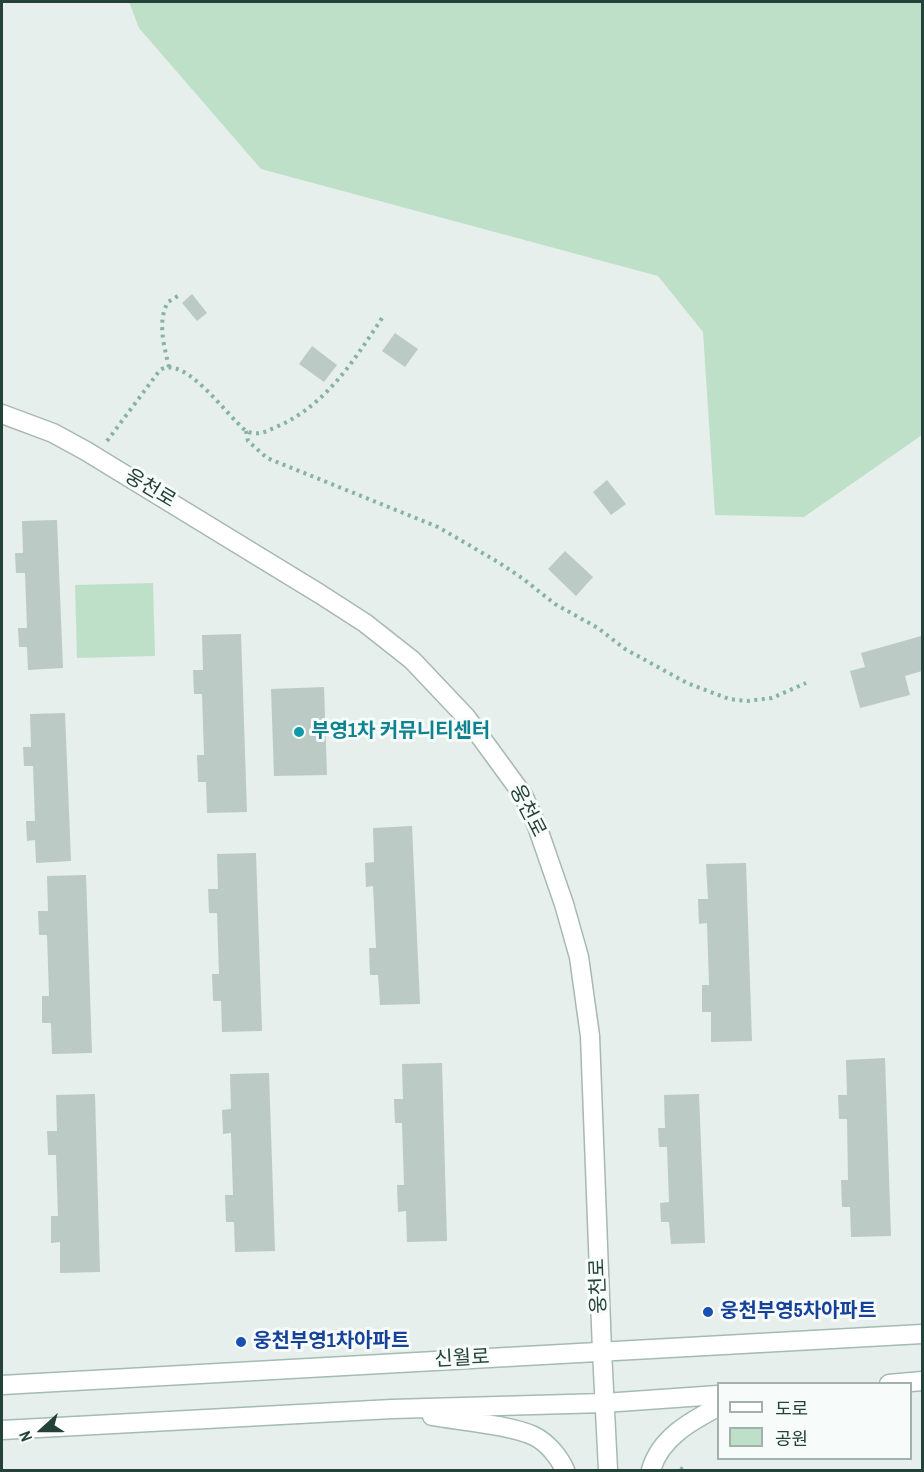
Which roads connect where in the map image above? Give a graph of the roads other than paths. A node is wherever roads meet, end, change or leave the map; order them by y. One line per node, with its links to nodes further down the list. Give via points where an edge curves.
1 (2, 414): 3 (street, 웅천로, via 53,433 95,456 365,623 412,660 466,717 523,795 564,904 579,957 590,1036)
2 (922, 1334): 3 (street, 신월로)
3 (602, 1351): 6 (street, 신월로); 8 (street, 웅천로)
4 (922, 1381): 5 (street)
5 (906, 1382)
6 (2, 1385)
7 (717, 1395): 8 (street)
8 (604, 1403): 10 (street); 13 (street, 웅천로)
9 (717, 1408): 14 (street, via 673,1436 655,1457)
10 (392, 1410): 11 (street); 12 (street, via 535,1436 559,1456)
11 (2, 1430)
12 (565, 1470)
13 (608, 1470)
14 (651, 1470)

